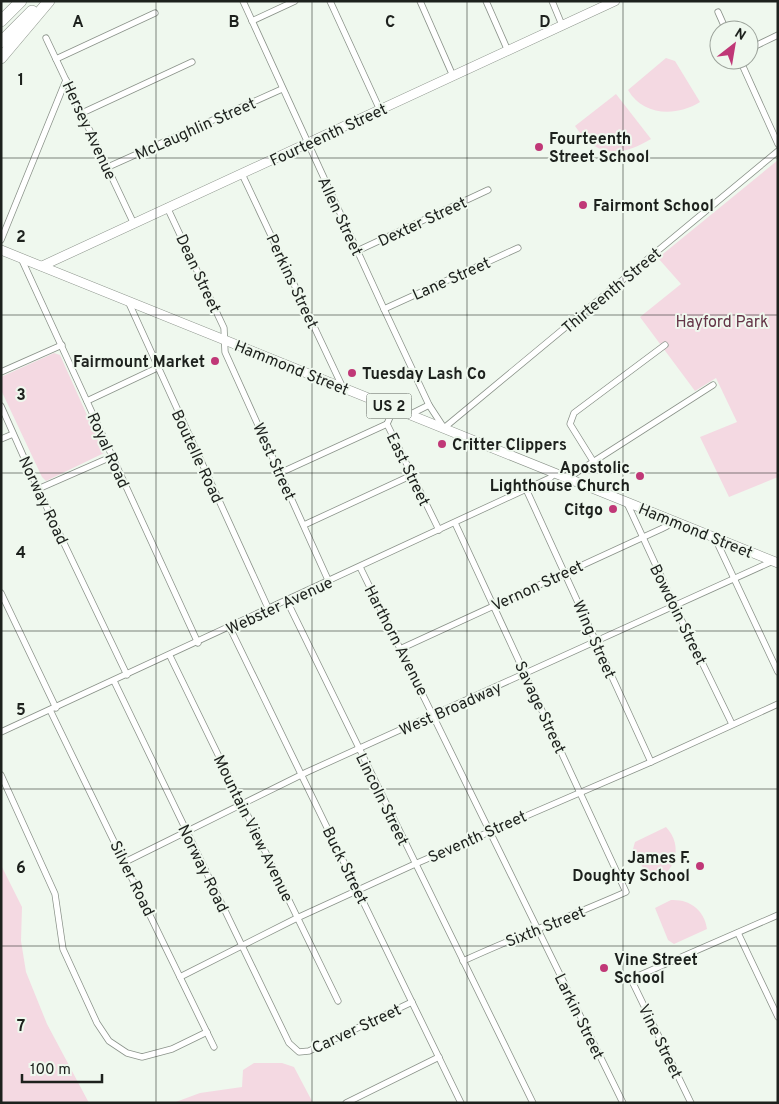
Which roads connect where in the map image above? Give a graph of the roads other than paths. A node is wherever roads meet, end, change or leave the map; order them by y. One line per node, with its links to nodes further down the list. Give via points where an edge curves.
1 (21, 1): 14 (highway)
2 (42, 1): 19 (highway)
3 (49, 1): 22 (highway)
4 (243, 1): 15 (street, Allen Street)
5 (295, 1): 15 (street)
6 (330, 1): 29 (street)
7 (420, 1): 26 (street)
8 (486, 1): 21 (street)
9 (552, 1): 16 (street)
10 (615, 1): 16 (main road, Fourteenth Street)
11 (718, 12): 13 (street)
12 (155, 13): 23 (street)
13 (722, 20)
14 (2, 21)
15 (252, 21): 28 (street, Allen Street)
16 (562, 25): 21 (main road, Fourteenth Street)
17 (778, 35): 20 (street)
18 (46, 38): 23 (street, Hersey Avenue)
19 (1, 42)
20 (759, 44)
21 (508, 51): 26 (main road, Fourteenth Street)
22 (1, 58)
23 (56, 59): 27 (street, Hersey Avenue)
24 (192, 62): 30 (street)
25 (745, 70): 32 (street)
26 (453, 76): 29 (main road, Fourteenth Street)
27 (66, 80): 30 (street, Hersey Avenue); 39 (street)
28 (282, 89): 31 (street, Allen Street); 34 (street, McLaughlin Street)
29 (380, 110): 31 (main road, Fourteenth Street)
30 (82, 113): 34 (street, Hersey Avenue)
31 (308, 144): 35 (main road, Fourteenth Street); 42 (street, Allen Street)
32 (778, 144)
33 (778, 151): 60 (street, Thirteenth Street)
34 (108, 168): 38 (street, Hersey Avenue)
35 (242, 174): 37 (main road, Fourteenth Street); 53 (street, Perkins Street)
36 (488, 190): 42 (street, Dexter Street)
37 (167, 207): 38 (main road, Fourteenth Street); 47 (street, Dean Street, via 224,326)
38 (133, 222): 44 (main road, Fourteenth Street)
39 (1, 240)
40 (518, 248): 46 (street, Lane Street)
41 (1, 250): 43 (main road, Hammond Street / US 2)
42 (357, 251): 46 (street, Allen Street)
43 (21, 258): 44 (main road, Hammond Street / US 2); 49 (street, Royal Road)
44 (42, 266): 45 (main road, Hammond Street / US 2)
45 (128, 301): 47 (main road, Hammond Street / US 2); 50 (street, Boutelle Road)
46 (384, 308): 55 (street, Allen Street)
47 (225, 340): 53 (main road, Hammond Street / US 2); 65 (street, West Street, via 225,352)
48 (666, 344): 64 (street, via 574,413 570,424)
49 (62, 345): 51 (street); 54 (street, Royal Road)
50 (157, 368): 54 (street); 87 (street, Boutelle Road)
51 (1, 372)
52 (713, 385): 64 (street)
53 (343, 388): 57 (main road, Hammond Street / US 2)
54 (87, 401): 63 (street, Royal Road)
55 (429, 405): 58 (street); 60 (street, Allen Street)
56 (1, 406): 61 (street, Norway Road)
57 (394, 408): 58 (main road, Hammond Street / US 2); 59 (street, East Street)
58 (409, 414): 60 (main road, Hammond Street / US 2)
59 (386, 424): 65 (street); 67 (street, East Street)
60 (444, 428): 66 (main road, Hammond Street / US 2)
61 (13, 434): 62 (street); 69 (street, Norway Road)
62 (1, 439)
63 (111, 457): 69 (street); 89 (street, Royal Road)
64 (592, 462): 68 (street)
65 (280, 473): 74 (street, West Street)
66 (555, 473): 68 (main road, Hammond Street / US 2); 70 (street, Webster Avenue)
67 (410, 476): 74 (street); 75 (street, East Street)
68 (568, 478): 71 (main road, Hammond Street / US 2)
69 (38, 489): 95 (street, Norway Road)
70 (526, 489): 73 (street, Webster Avenue); 80 (street, Wing Street)
71 (627, 502): 72 (main road, Hammond Street / US 2); 76 (street, Bowdoin Street)
72 (670, 520): 76 (street, Vernon Street, via 667,526); 77 (main road, Hammond Street / US 2)
73 (454, 523): 75 (street, Webster Avenue); 85 (street, Savage Street)
74 (304, 526): 82 (street, West Street)
75 (439, 530): 79 (street, Webster Avenue)
76 (642, 537): 80 (street, Vernon Street); 86 (street, Bowdoin Street)
77 (715, 538): 78 (main road, Hammond Street / US 2); 81 (street)
78 (776, 561): 81 (street, West Broadway)
79 (360, 567): 82 (street, Webster Avenue); 91 (street, Harthorn Avenue)
80 (565, 572): 85 (street, Vernon Street); 90 (street, Wing Street)
81 (734, 579): 86 (street, West Broadway); 93 (street)
82 (329, 582): 84 (street, Webster Avenue)
83 (1, 592): 98 (street, Silver Road)
84 (287, 601): 87 (street, Webster Avenue); 102 (street, Lincoln Street)
85 (494, 606): 91 (street, Vernon Street); 94 (street, Savage Street)
86 (674, 607): 90 (street, West Broadway); 100 (street, Bowdoin Street)
87 (269, 610): 88 (street, Webster Avenue)
88 (230, 628): 89 (street, Webster Avenue); 105 (street, Buck Street)
89 (198, 642): 92 (street, Webster Avenue)
90 (596, 643): 94 (street, West Broadway); 103 (street, Wing Street)
91 (400, 649): 99 (street, Harthorn Avenue)
92 (170, 656): 95 (street, Webster Avenue); 107 (street, Mountain View Avenue)
93 (778, 672)
94 (525, 674): 99 (street, West Broadway); 106 (street, Savage Street)
95 (126, 675): 96 (street, Webster Avenue)
96 (114, 681): 98 (street, Webster Avenue); 108 (street, Norway Road)
97 (778, 704): 100 (street, Seventh Street)
98 (53, 709): 101 (street, Webster Avenue); 110 (street, Silver Road)
99 (433, 715): 102 (street, West Broadway); 109 (street, Harthorn Avenue)
100 (732, 724): 103 (street, Seventh Street)
101 (1, 732)
102 (358, 748): 105 (street, West Broadway); 111 (street, Lincoln Street)
103 (651, 762): 106 (street, Seventh Street)
104 (1, 775): 124 (street, via 55,894 63,949 97,1023 109,1041 127,1053 142,1057 172,1049)
105 (301, 775): 107 (street, West Broadway); 112 (street, Buck Street)
106 (581, 791): 109 (street, Seventh Street); 113 (street, Savage Street)
107 (242, 803): 108 (street, West Broadway); 115 (street, Mountain View Avenue)
108 (186, 831): 110 (street, West Broadway); 118 (street, Norway Road)
109 (490, 831): 111 (street, Seventh Street); 116 (street, Harthorn Avenue)
110 (125, 862): 120 (street, Silver Road)
111 (415, 864): 112 (street, Seventh Street); 119 (street, Lincoln Street)
112 (358, 890): 115 (street, Seventh Street); 122 (street, Buck Street)
113 (626, 892): 116 (street, Sixth Street)
114 (778, 915): 117 (street)
115 (297, 918): 118 (street, Seventh Street); 121 (street, Mountain View Avenue)
116 (538, 929): 119 (street, Sixth Street); 131 (street, Larkin Street)
117 (738, 933): 123 (street); 132 (street, Vine Street, via 631,980)
118 (242, 947): 120 (street, Seventh Street); 126 (street, Norway Road, via 289,1043)
119 (463, 961): 130 (street, Lincoln Street)
120 (180, 976): 124 (street, Silver Road)
121 (338, 1001)
122 (412, 1002): 126 (street, Carver Street, via 309,1051); 127 (street, Buck Street)
123 (778, 1017)
124 (207, 1032): 125 (street, Silver Road)
125 (214, 1048)
126 (299, 1052)
127 (439, 1057): 128 (street); 129 (street, Buck Street)
128 (346, 1103)
129 (461, 1103)
130 (533, 1103)
131 (623, 1103)
132 (691, 1103)

